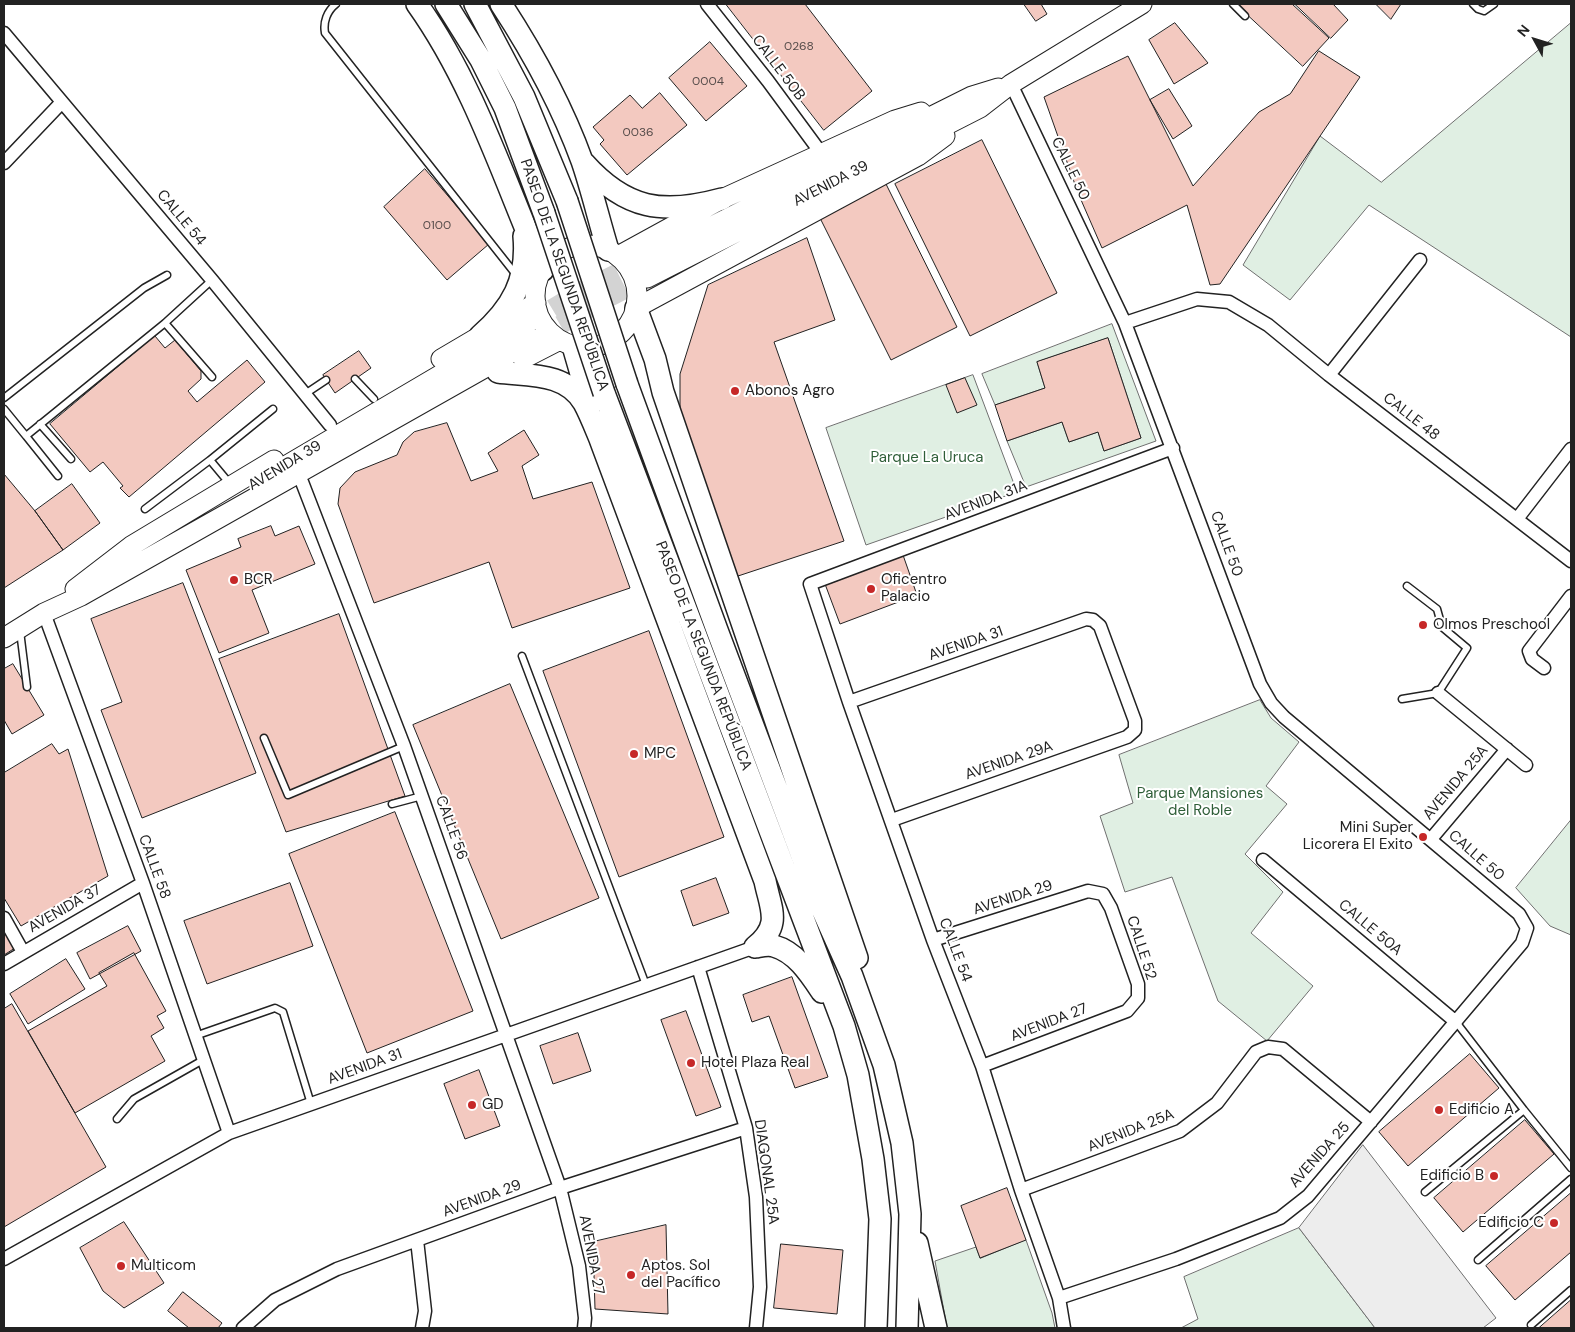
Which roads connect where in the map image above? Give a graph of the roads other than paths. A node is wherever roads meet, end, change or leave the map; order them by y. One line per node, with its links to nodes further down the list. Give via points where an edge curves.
1 (336, 4): 27 (lane, via 324,24 325,33)
2 (417, 4): 20 (highway, via 433,25 488,133)
3 (446, 4): 91 (highway, PASEO DE LA SEGUNDA REPÚBLICA, bridge, via 481,60 505,108 604,393)
4 (475, 4): 99 (highway, PASEO DE LA SEGUNDA REPÚBLICA, bridge, via 524,97 567,201 627,384 731,668)
5 (501, 4): 17 (highway, via 552,92)
6 (708, 4): 16 (street, CALLE 50B)
7 (1142, 4): 13 (main road, AVENIDA 39)
8 (1232, 4): 11 (lane)
9 (1473, 4): 10 (lane, via 1484,11)
10 (1494, 4)
11 (1245, 16)
12 (4, 33): 14 (street, CALLE 54)
13 (1011, 84): 15 (main road, AVENIDA 39); 31 (street, CALLE 50)
14 (62, 102): 18 (street); 26 (street, CALLE 54)
15 (976, 102): 16 (main road, via 895,120); 24 (main road, AVENIDA 39); 29 (main road, via 918,156)
16 (821, 153): 19 (main road)
17 (582, 161): 19 (highway, via 606,185 645,205 697,206); 21 (highway)
18 (4, 163)
19 (722, 199): 21 (main road)
20 (519, 216): 23 (highway); 27 (highway, via 525,259)
21 (613, 253): 23 (main road, via 594,246 579,246 564,250); 29 (main road, via 628,267 635,280)
22 (1420, 260): 36 (street)
23 (543, 270): 28 (main road, via 536,286)
24 (644, 270)
25 (167, 275): 41 (lane, via 144,288)
26 (212, 280): 30 (lane); 40 (street, CALLE 54)
27 (520, 280): 33 (highway, via 511,302)
28 (536, 304): 33 (main road); 34 (main road, via 548,331)
29 (636, 308): 34 (main road, via 629,325 602,345 584,348); 99 (highway, via 860,966)
30 (165, 323): 37 (lane); 45 (lane)
31 (1125, 323): 36 (street, CALLE 48, via 1197,299 1229,302 1268,326); 49 (street, CALLE 50)
32 (532, 331): 61 (main road, AVENIDA 39)
33 (480, 336): 42 (main road)
34 (566, 343): 35 (main road); 48 (highway)
35 (498, 372): 48 (highway, via 557,380 575,391 584,402); 54 (main road)
36 (1329, 375): 57 (street, CALLE 48)
37 (212, 377)
38 (356, 379): 42 (lane)
39 (326, 380): 40 (lane)
40 (305, 394): 46 (street, CALLE 54)
41 (4, 398)
42 (374, 399): 46 (main road)
43 (4, 409): 47 (lane)
44 (273, 409): 52 (lane)
45 (40, 424): 47 (lane); 51 (lane)
46 (330, 425): 55 (main road)
47 (26, 436): 53 (lane)
48 (600, 439): 81 (highway)
49 (1173, 448): 59 (street, AVENIDA 31A); 79 (street, CALLE 50, via 1260,684 1271,703 1284,718)
50 (1571, 449): 57 (street)
51 (72, 458)
52 (210, 460): 55 (lane); 56 (lane)
53 (58, 476)
54 (302, 482): 61 (main road, via 144,568); 73 (street, CALLE 56)
55 (232, 486): 61 (main road, via 130,546)
56 (145, 509)
57 (1517, 520): 58 (street, CALLE 48)
58 (1571, 561)
59 (810, 584): 70 (street, CALLE 54)
60 (1408, 586): 68 (lane, via 1437,609 1442,627 1467,648)
61 (75, 595): 63 (main road, AVENIDA 39)
62 (1571, 596): 66 (street, via 1529,651 1532,659)
63 (44, 613): 64 (main road, AVENIDA 39); 82 (street, CALLE 58)
64 (12, 633): 67 (lane)
65 (522, 656): 92 (lane)
66 (1544, 668)
67 (27, 687)
68 (1438, 693): 69 (lane); 74 (street)
69 (1402, 699)
70 (849, 702): 71 (street, AVENIDA 31, via 1086,619 1100,626 1135,721); 78 (street, CALLE 54)
71 (1134, 730): 78 (street, AVENIDA 29A, via 1127,737)
72 (264, 738): 73 (lane, via 288,795)
73 (404, 746): 76 (street, CALLE 56)
74 (1507, 749): 75 (street); 79 (street, AVENIDA 25A)
75 (1526, 765)
76 (422, 796): 77 (lane); 96 (street, CALLE 56)
77 (392, 804)
78 (892, 820): 86 (street, CALLE 54)
79 (1430, 839): 85 (street, CALLE 50, via 1519,914)
80 (1263, 860): 94 (street, CALLE 50A)
81 (765, 881): 87 (highway, via 773,922 770,931); 91 (highway)
82 (143, 883): 88 (street, AVENIDA 37); 97 (street, CALLE 58)
83 (1104, 894): 86 (street, AVENIDA 29, via 1088,891); 93 (street, CALLE 52, via 1112,908 1138,984 1138,998)
84 (4, 918): 88 (street)
85 (1528, 928): 94 (street, AVENIDA 25, via 1522,943)
86 (933, 940): 100 (street, CALLE 54)
87 (755, 947): 90 (street, AVENIDA 31); 95 (highway, via 773,945 792,955 812,977)
88 (23, 952): 89 (street, AVENIDA 37)
89 (4, 964)
90 (698, 967): 92 (street, AVENIDA 31); 105 (street, DIAGONAL 25A)
91 (825, 979): 95 (highway, PASEO DE LA SEGUNDA REPÚBLICA)
92 (646, 985): 96 (street, AVENIDA 31)
93 (1127, 1011): 100 (street, AVENIDA 27)
94 (1456, 1022): 102 (lane); 104 (street, AVENIDA 25)
95 (844, 1026): 123 (highway, PASEO DE LA SEGUNDA REPÚBLICA, via 858,1075 880,1219)
96 (507, 1033): 101 (street, AVENIDA 31); 109 (street, CALLE 56)
97 (195, 1036): 98 (street, CALLE 58); 101 (lane, via 275,1008 283,1012)
98 (204, 1060): 103 (lane, via 134,1099); 106 (street, CALLE 58)
99 (884, 1065): 112 (highway, PASEO DE LA SEGUNDA REPÚBLICA, via 902,1143)
100 (982, 1066): 110 (street, CALLE 54)
101 (311, 1104): 106 (street, AVENIDA 31)
102 (1524, 1110): 107 (lane); 111 (lane)
103 (117, 1119)
104 (1371, 1122): 110 (street, AVENIDA 25A, via 1283,1049 1268,1047 1256,1052 1216,1103 1180,1130); 117 (street, AVENIDA 25, via 1308,1196 1280,1218 1176,1259)
105 (746, 1128): 109 (street, AVENIDA 29); 122 (street, DIAGONAL 25A, via 756,1197 760,1287)
106 (229, 1133): 114 (street, AVENIDA 31)
107 (1571, 1168)
108 (1571, 1179): 115 (lane)
109 (560, 1188): 113 (street, AVENIDA 29); 121 (street, AVENIDA 27, via 579,1266)
110 (1021, 1190): 117 (street, CALLE 54)
111 (1426, 1192)
112 (910, 1214): 124 (highway, PASEO DE LA SEGUNDA REPÚBLICA); 125 (highway)
113 (417, 1240): 119 (street, AVENIDA 29, via 337,1269 275,1300); 120 (street, via 425,1311)
114 (4, 1259)
115 (1478, 1260)
116 (1571, 1290): 118 (lane)
117 (1059, 1298): 126 (street, CALLE 54)
118 (1531, 1325)
119 (243, 1328)
120 (422, 1328)
121 (584, 1328)
122 (756, 1328)
123 (876, 1328)
124 (907, 1328)
125 (936, 1328)
126 (1064, 1328)

